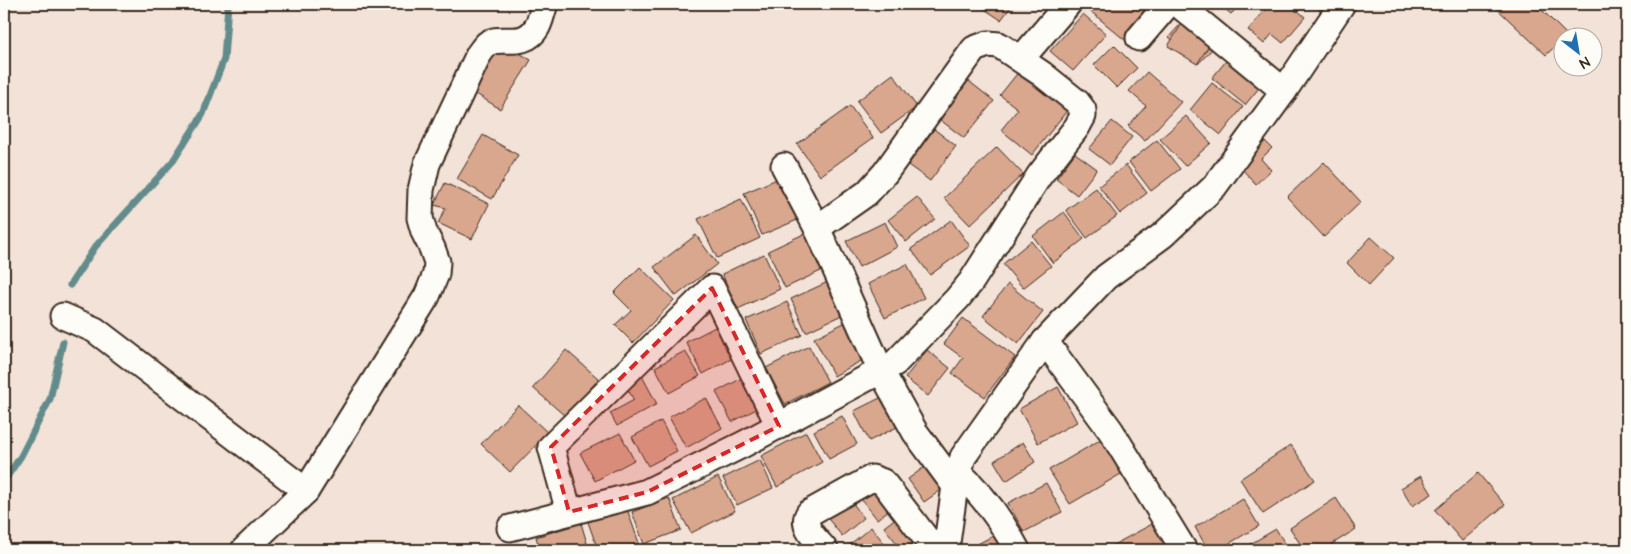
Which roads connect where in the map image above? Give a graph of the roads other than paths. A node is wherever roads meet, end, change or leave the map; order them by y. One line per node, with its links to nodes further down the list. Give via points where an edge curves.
1 (544, 4): 16 (street, via 537,28 515,42 486,44 469,73 427,164 421,190 420,218 434,255 436,274 427,296)
2 (1068, 4): 7 (street)
3 (1168, 4): 6 (street)
4 (1178, 4): 8 (street)
5 (1342, 4): 8 (street)
6 (1139, 38)
7 (1021, 59): 10 (street, via 999,45 988,44 974,49 885,173 868,192); 13 (street, via 1077,102 1084,116 1035,182 957,300 896,364)
8 (1284, 90): 12 (street, via 1214,187 1163,235 1106,277)
9 (784, 166): 10 (street)
10 (817, 228): 13 (street)
11 (63, 316): 16 (street, via 95,330)
12 (1045, 341): 15 (street, via 963,457); 24 (street, via 1111,431)
13 (880, 371): 14 (street); 15 (street, via 915,432)
14 (779, 426): 17 (street, via 647,492); 17 (street, via 712,288 551,447)
15 (957, 480): 22 (street); 23 (street, via 978,491)
16 (306, 491): 19 (street)
17 (569, 512): 18 (street)
18 (510, 528)
19 (244, 550)
20 (825, 550): 21 (street, via 807,527 807,516 872,478 883,482)
21 (936, 550)
22 (946, 550)
23 (1017, 550)
24 (1184, 550)

